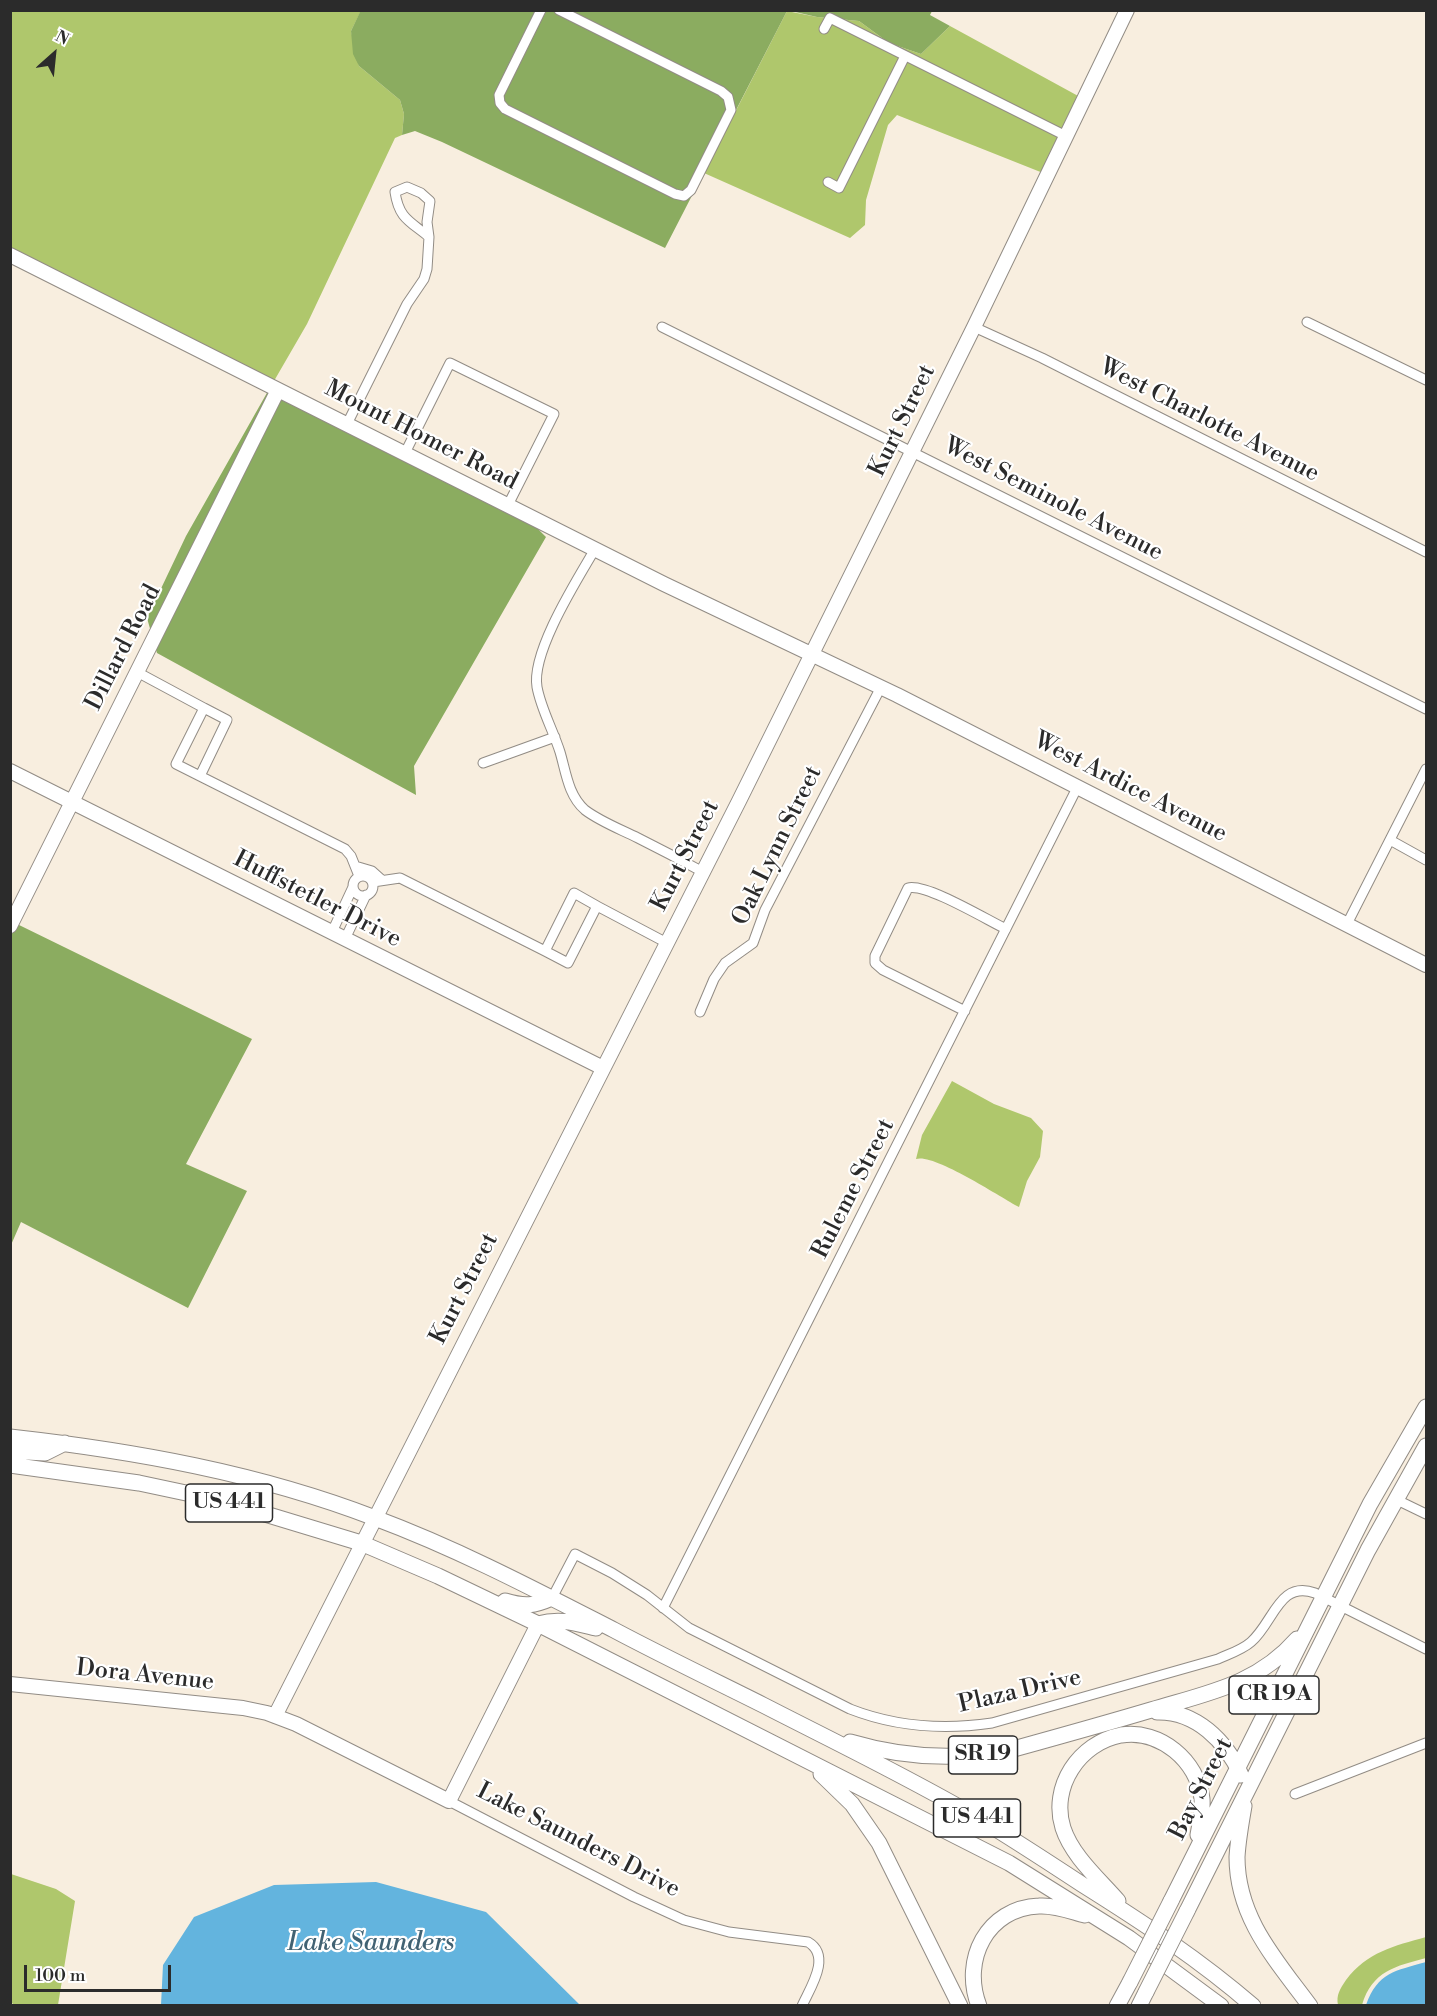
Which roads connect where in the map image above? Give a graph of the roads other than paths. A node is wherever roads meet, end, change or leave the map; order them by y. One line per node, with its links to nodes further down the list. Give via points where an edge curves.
1 (541, 10): 2 (street, via 500,94 505,110 684,196 691,190 731,110 728,97)
2 (559, 10)
3 (1127, 10): 6 (street, Kurt Street)
4 (824, 29): 5 (street, via 830,18)
5 (905, 56): 6 (street); 7 (street, via 839,188)
6 (1066, 136): 12 (street, Kurt Street)
7 (828, 182)
8 (429, 237): 8 (street, via 409,223 397,205 395,192 407,187 430,201); 15 (street, via 424,279 407,304)
9 (10, 255): 14 (street, Mount Homer Road)
10 (1307, 322): 13 (street)
11 (662, 327): 16 (street, West Seminole Avenue)
12 (974, 327): 16 (street, Kurt Street); 20 (street, West Charlotte Avenue)
13 (1426, 380)
14 (278, 390): 15 (street, Mount Homer Road); 22 (street, Dillard Road)
15 (347, 424): 17 (street, Mount Homer Road)
16 (913, 451): 21 (street, Kurt Street); 25 (street, West Seminole Avenue)
17 (405, 453): 18 (street, Mount Homer Road); 18 (street, via 450,363 554,414)
18 (508, 505): 19 (street, Mount Homer Road)
19 (595, 549): 21 (street, Mount Homer Road); 26 (street, via 556,621 537,669 537,688)
20 (1426, 552)
21 (812, 653): 23 (street, West Ardice Avenue); 36 (street, Kurt Street)
22 (137, 672): 24 (street); 32 (street, Dillard Road)
23 (880, 687): 31 (street, West Ardice Avenue); 53 (street, Oak Lynn Street, via 765,910 753,943 725,963)
24 (204, 708): 30 (street, via 227,720); 30 (street, via 176,764)
25 (1426, 709)
26 (555, 737): 27 (street); 36 (street, via 571,791 585,809)
27 (483, 763)
28 (1426, 769): 33 (street)
29 (10, 771): 32 (street, Huffstetler Drive)
30 (200, 776): 35 (street, via 345,849)
31 (1078, 786): 43 (street, West Ardice Avenue); 46 (street, Ruleme Street)
32 (72, 802): 44 (street, Dillard Road); 47 (street, Huffstetler Drive)
33 (1390, 840): 34 (street); 43 (street)
34 (1426, 860)
35 (355, 866): 37 (street); 38 (street, via 372,871)
36 (703, 872): 49 (street, Kurt Street)
37 (359, 876): 38 (street); 39 (street)
38 (377, 881): 40 (street); 50 (street, via 400,878)
39 (353, 887): 40 (street, via 360,895); 42 (street)
40 (366, 895): 45 (street)
41 (597, 906): 49 (street); 50 (street, via 568,963); 50 (street, via 574,894)
42 (338, 919): 45 (street); 47 (street)
43 (1347, 924): 51 (street, West Ardice Avenue)
44 (10, 926)
45 (352, 926): 48 (street)
46 (1006, 929): 52 (street, Ruleme Street); 52 (street, via 930,891 908,888 875,963)
47 (332, 932): 48 (street, Huffstetler Drive)
48 (345, 939): 54 (street, Huffstetler Drive)
49 (667, 942): 54 (street, Kurt Street)
50 (545, 951)
51 (1426, 965)
52 (965, 1011): 69 (street, Ruleme Street)
53 (700, 1012)
54 (603, 1068): 63 (street, Kurt Street)
55 (1426, 1407): 66 (main road, Bay Street / SR 19, via 1370,1504)
56 (10, 1437): 57 (main road, US 441)
57 (65, 1443): 59 (main road, via 45,1453); 63 (main road, US 441, via 223,1472)
58 (1426, 1446): 61 (main road, Bay Street)
59 (10, 1450)
60 (10, 1465): 64 (main road, US 441, via 176,1490)
61 (1395, 1499): 62 (street); 68 (main road, Bay Street)
62 (1426, 1514)
63 (374, 1517): 64 (street, Kurt Street); 67 (main road, US 441)
64 (361, 1543): 65 (main road, US 441); 76 (street, Kurt Street)
65 (479, 1594): 67 (main road, via 518,1605 536,1605); 71 (main road, US 441)
66 (1323, 1597): 68 (street, Plaza Drive); 69 (street, Plaza Drive, via 1300,1590 1288,1594 1251,1642 1218,1659 1003,1720 955,1728 869,1716 689,1628); 70 (main road, Bay Street / SR 19)
67 (552, 1598): 69 (street, Plaza Drive, via 575,1554 612,1573); 72 (main road, US 441)
68 (1340, 1605): 73 (street, Plaza Drive); 81 (main road, Bay Street)
69 (663, 1608)
70 (1310, 1623): 75 (main road, SR 19, via 1274,1662 1244,1681); 80 (main road, Bay Street / CR 19A)
71 (538, 1624): 72 (main road, via 566,1620); 79 (main road, US 441); 83 (street)
72 (625, 1636): 77 (main road, US 441)
73 (1426, 1649)
74 (10, 1684): 76 (street, Dora Avenue, via 243,1708)
75 (1145, 1712): 77 (main road, SR 19, via 1010,1750 956,1758 898,1754); 80 (main road, via 1177,1714 1202,1726 1223,1745)
76 (274, 1716): 83 (street, Lake Saunders Drive)
77 (818, 1733): 85 (main road, US 441, via 978,1819)
78 (1426, 1743): 82 (street)
79 (805, 1760): 86 (main road, US 441, via 1009,1863); 90 (main road, via 852,1804 879,1843)
80 (1238, 1767): 81 (main road); 84 (main road, Bay Street / CR 19A)
81 (1247, 1789): 87 (main road, Bay Street, bridge); 94 (main road, via 1238,1858 1242,1895 1256,1931)
82 (1295, 1794)
83 (449, 1801): 89 (street, Lake Saunders Drive, via 684,1920 729,1932 808,1942 818,1950 819,1963)
84 (1195, 1851): 85 (main road, via 1202,1799 1194,1774 1180,1754 1161,1742 1134,1735 1113,1737 1086,1751 1064,1782 1061,1820 1082,1860); 88 (main road, Bay Street / CR 19A, bridge)
85 (1130, 1914): 93 (main road, US 441)
86 (1100, 1919): 91 (main road, via 1038,1906 1000,1921 985,1936 974,1960 972,1986); 92 (main road, US 441)
87 (1142, 1999)
88 (1118, 2004)
89 (802, 2006)
90 (960, 2006)
91 (978, 2006)
92 (1221, 2006)
93 (1253, 2006)
94 (1310, 2006)

